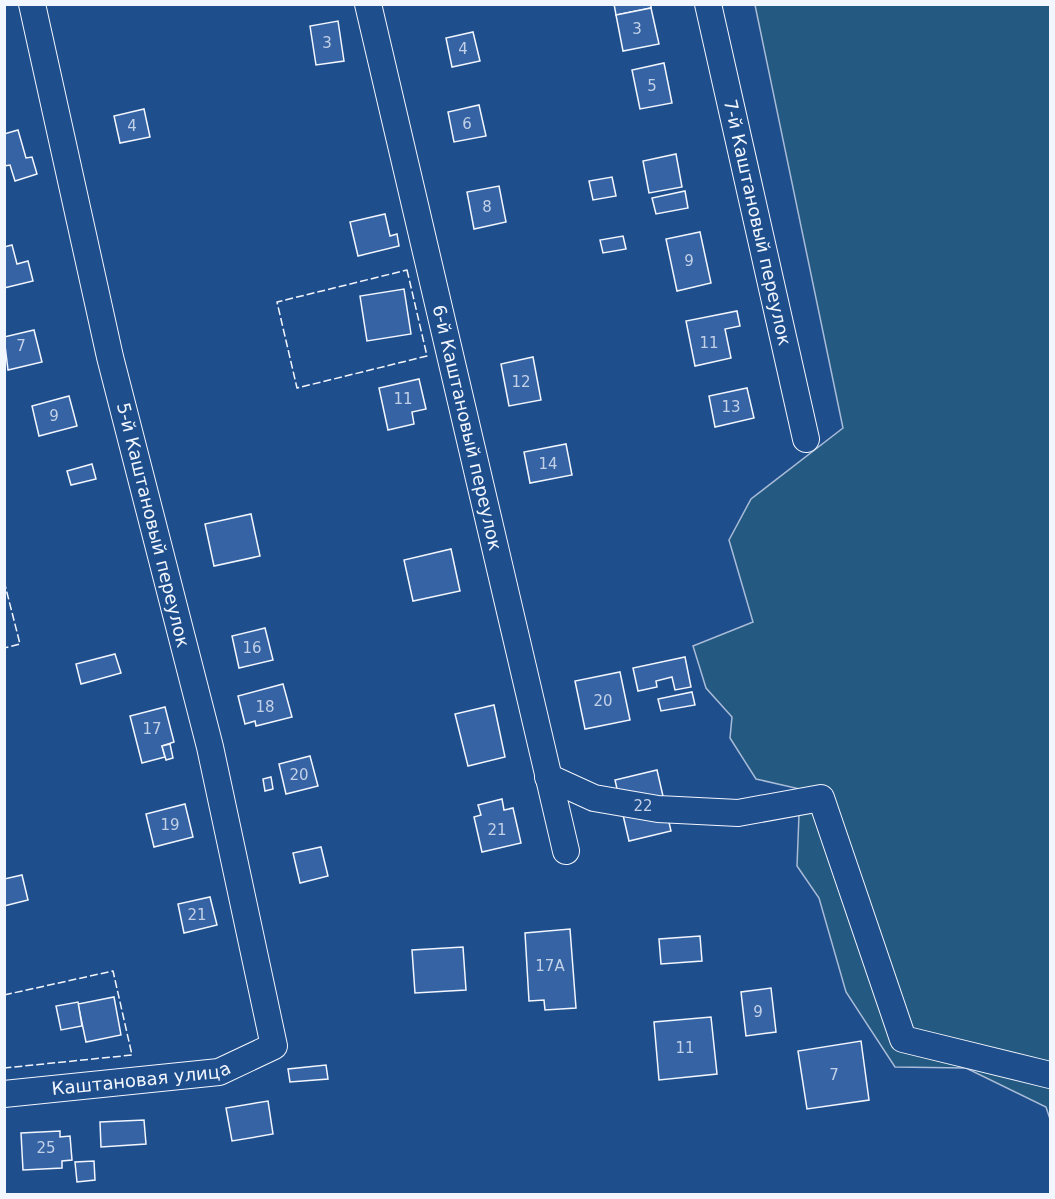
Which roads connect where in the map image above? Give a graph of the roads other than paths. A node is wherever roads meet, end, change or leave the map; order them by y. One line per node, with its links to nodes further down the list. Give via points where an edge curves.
1 (32, 4): 7 (street, 5-й Каштановый переулок, via 110,357 210,747)
2 (368, 4): 5 (street, 6-й Каштановый переулок)
3 (708, 4): 4 (street, 7-й Каштановый переулок)
4 (806, 439)
5 (548, 777): 6 (street, 6-й Каштановый переулок); 8 (street, via 594,798 658,809 738,813 820,798 903,1039)
6 (566, 851)
7 (274, 1046): 9 (street, Каштановая улица, via 219,1072)
8 (1050, 1075)
9 (4, 1094)

